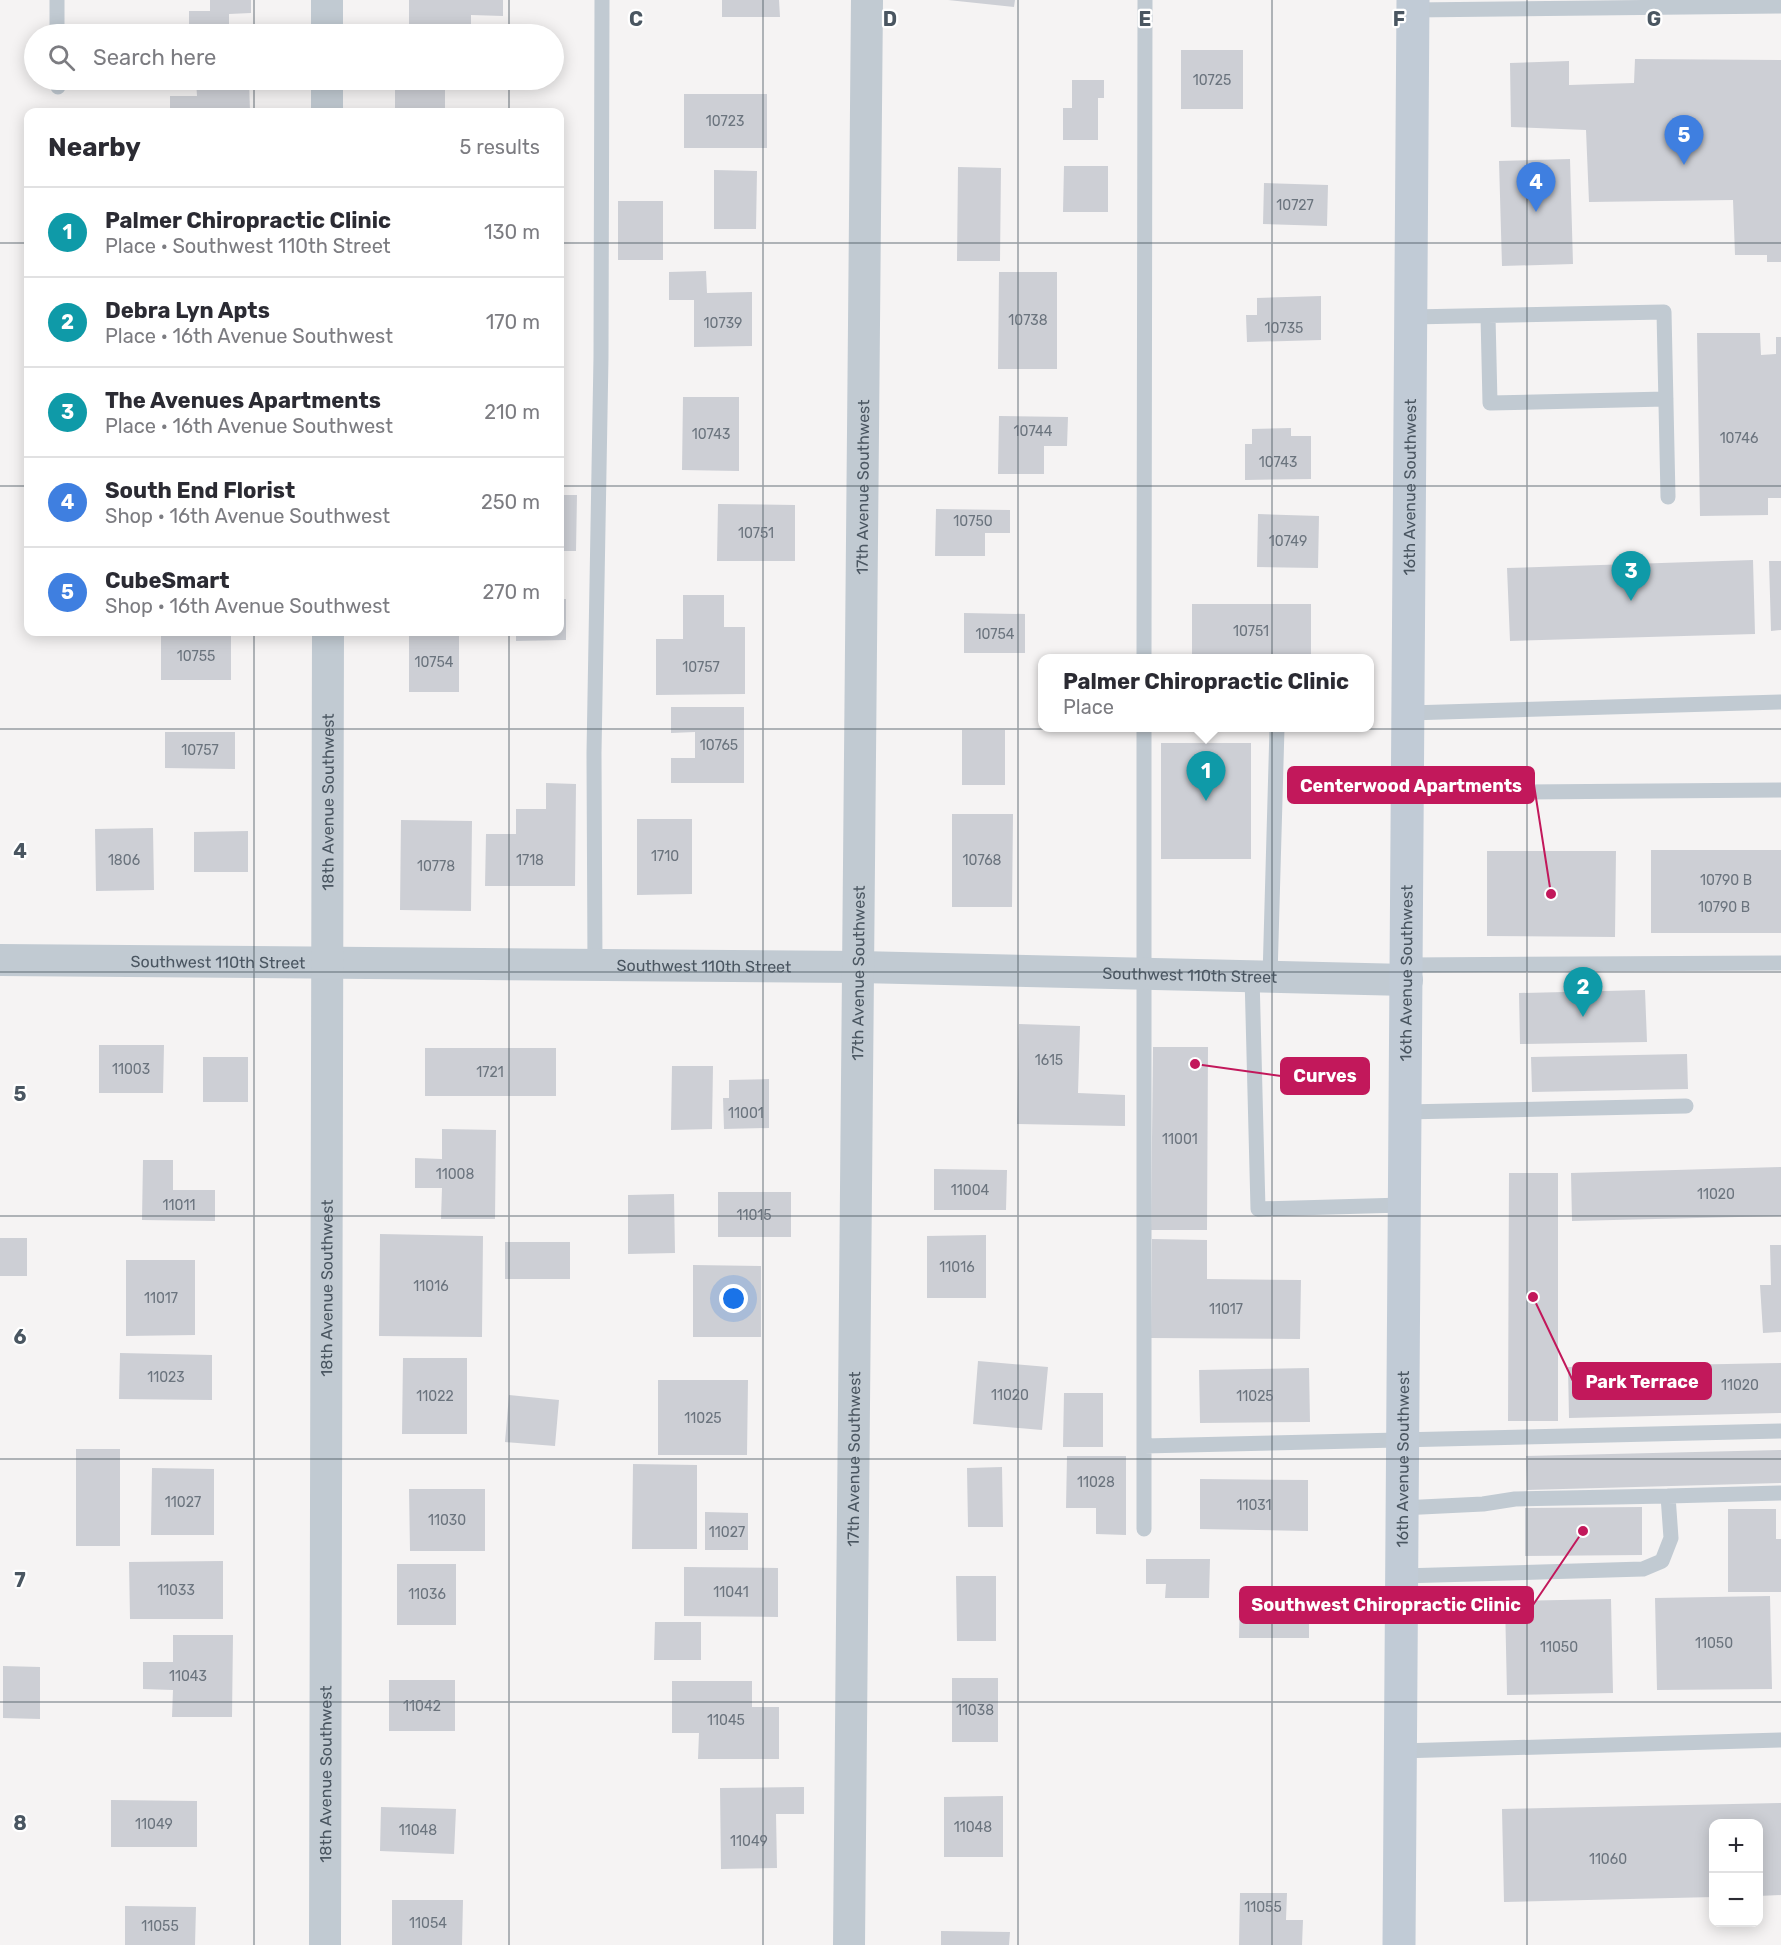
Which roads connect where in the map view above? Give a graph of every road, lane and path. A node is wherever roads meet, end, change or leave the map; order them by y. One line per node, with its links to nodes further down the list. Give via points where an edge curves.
1 (57, 0): 8 (lane)
2 (327, 0): 9 (street)
3 (602, 0): 27 (lane)
4 (867, 0): 28 (street, 17th Avenue Southwest)
5 (1145, 0): 17 (lane)
6 (1413, 5): 7 (lane); 13 (main road, 16th Avenue Southwest)
7 (1781, 6)
8 (57, 24)
9 (327, 24)
10 (327, 90): 11 (street)
11 (327, 108)
12 (1488, 316): 13 (lane); 14 (lane, via 1490,403); 14 (lane, via 1664,312)
13 (1411, 317): 19 (main road, 16th Avenue Southwest)
14 (1666, 399): 15 (lane)
15 (1668, 497)
16 (328, 636): 26 (street, 18th Avenue Southwest)
17 (1144, 654)
18 (1781, 702): 19 (lane)
19 (1409, 713): 23 (main road, 16th Avenue Southwest)
20 (1144, 732): 30 (lane)
21 (1277, 732): 31 (lane)
22 (1781, 789): 23 (lane)
23 (1408, 793): 29 (main road, 16th Avenue Southwest)
24 (0, 960): 26 (street, Southwest 110th Street)
25 (1781, 963): 29 (lane)
26 (328, 964): 27 (street, Southwest 110th Street); 45 (street, 18th Avenue Southwest)
27 (595, 966): 28 (street, Southwest 110th Street)
28 (860, 967): 30 (street, Southwest 110th Street); 46 (street, 17th Avenue Southwest)
29 (1407, 972): 31 (street, Southwest 110th Street); 33 (main road, 16th Avenue Southwest)
30 (1144, 974): 31 (street, Southwest 110th Street); 37 (lane)
31 (1261, 976): 34 (lane, via 1258,1209)
32 (1686, 1106): 33 (lane)
33 (1404, 1112): 34 (main road, 16th Avenue Southwest)
34 (1403, 1205): 36 (main road, 16th Avenue Southwest)
35 (1781, 1431): 36 (lane)
36 (1402, 1440): 37 (lane); 40 (main road, 16th Avenue Southwest)
37 (1144, 1446): 41 (lane)
38 (1781, 1493): 39 (lane)
39 (1668, 1496): 40 (lane, via 1515,1499); 42 (lane, via 1671,1538 1662,1561 1643,1569)
40 (1401, 1509): 42 (main road, 16th Avenue Southwest)
41 (1144, 1529)
42 (1401, 1576): 44 (main road, 16th Avenue Southwest)
43 (1781, 1740): 44 (lane)
44 (1400, 1751): 47 (main road, 16th Avenue Southwest)
45 (325, 1945)
46 (849, 1945)
47 (1399, 1945)

